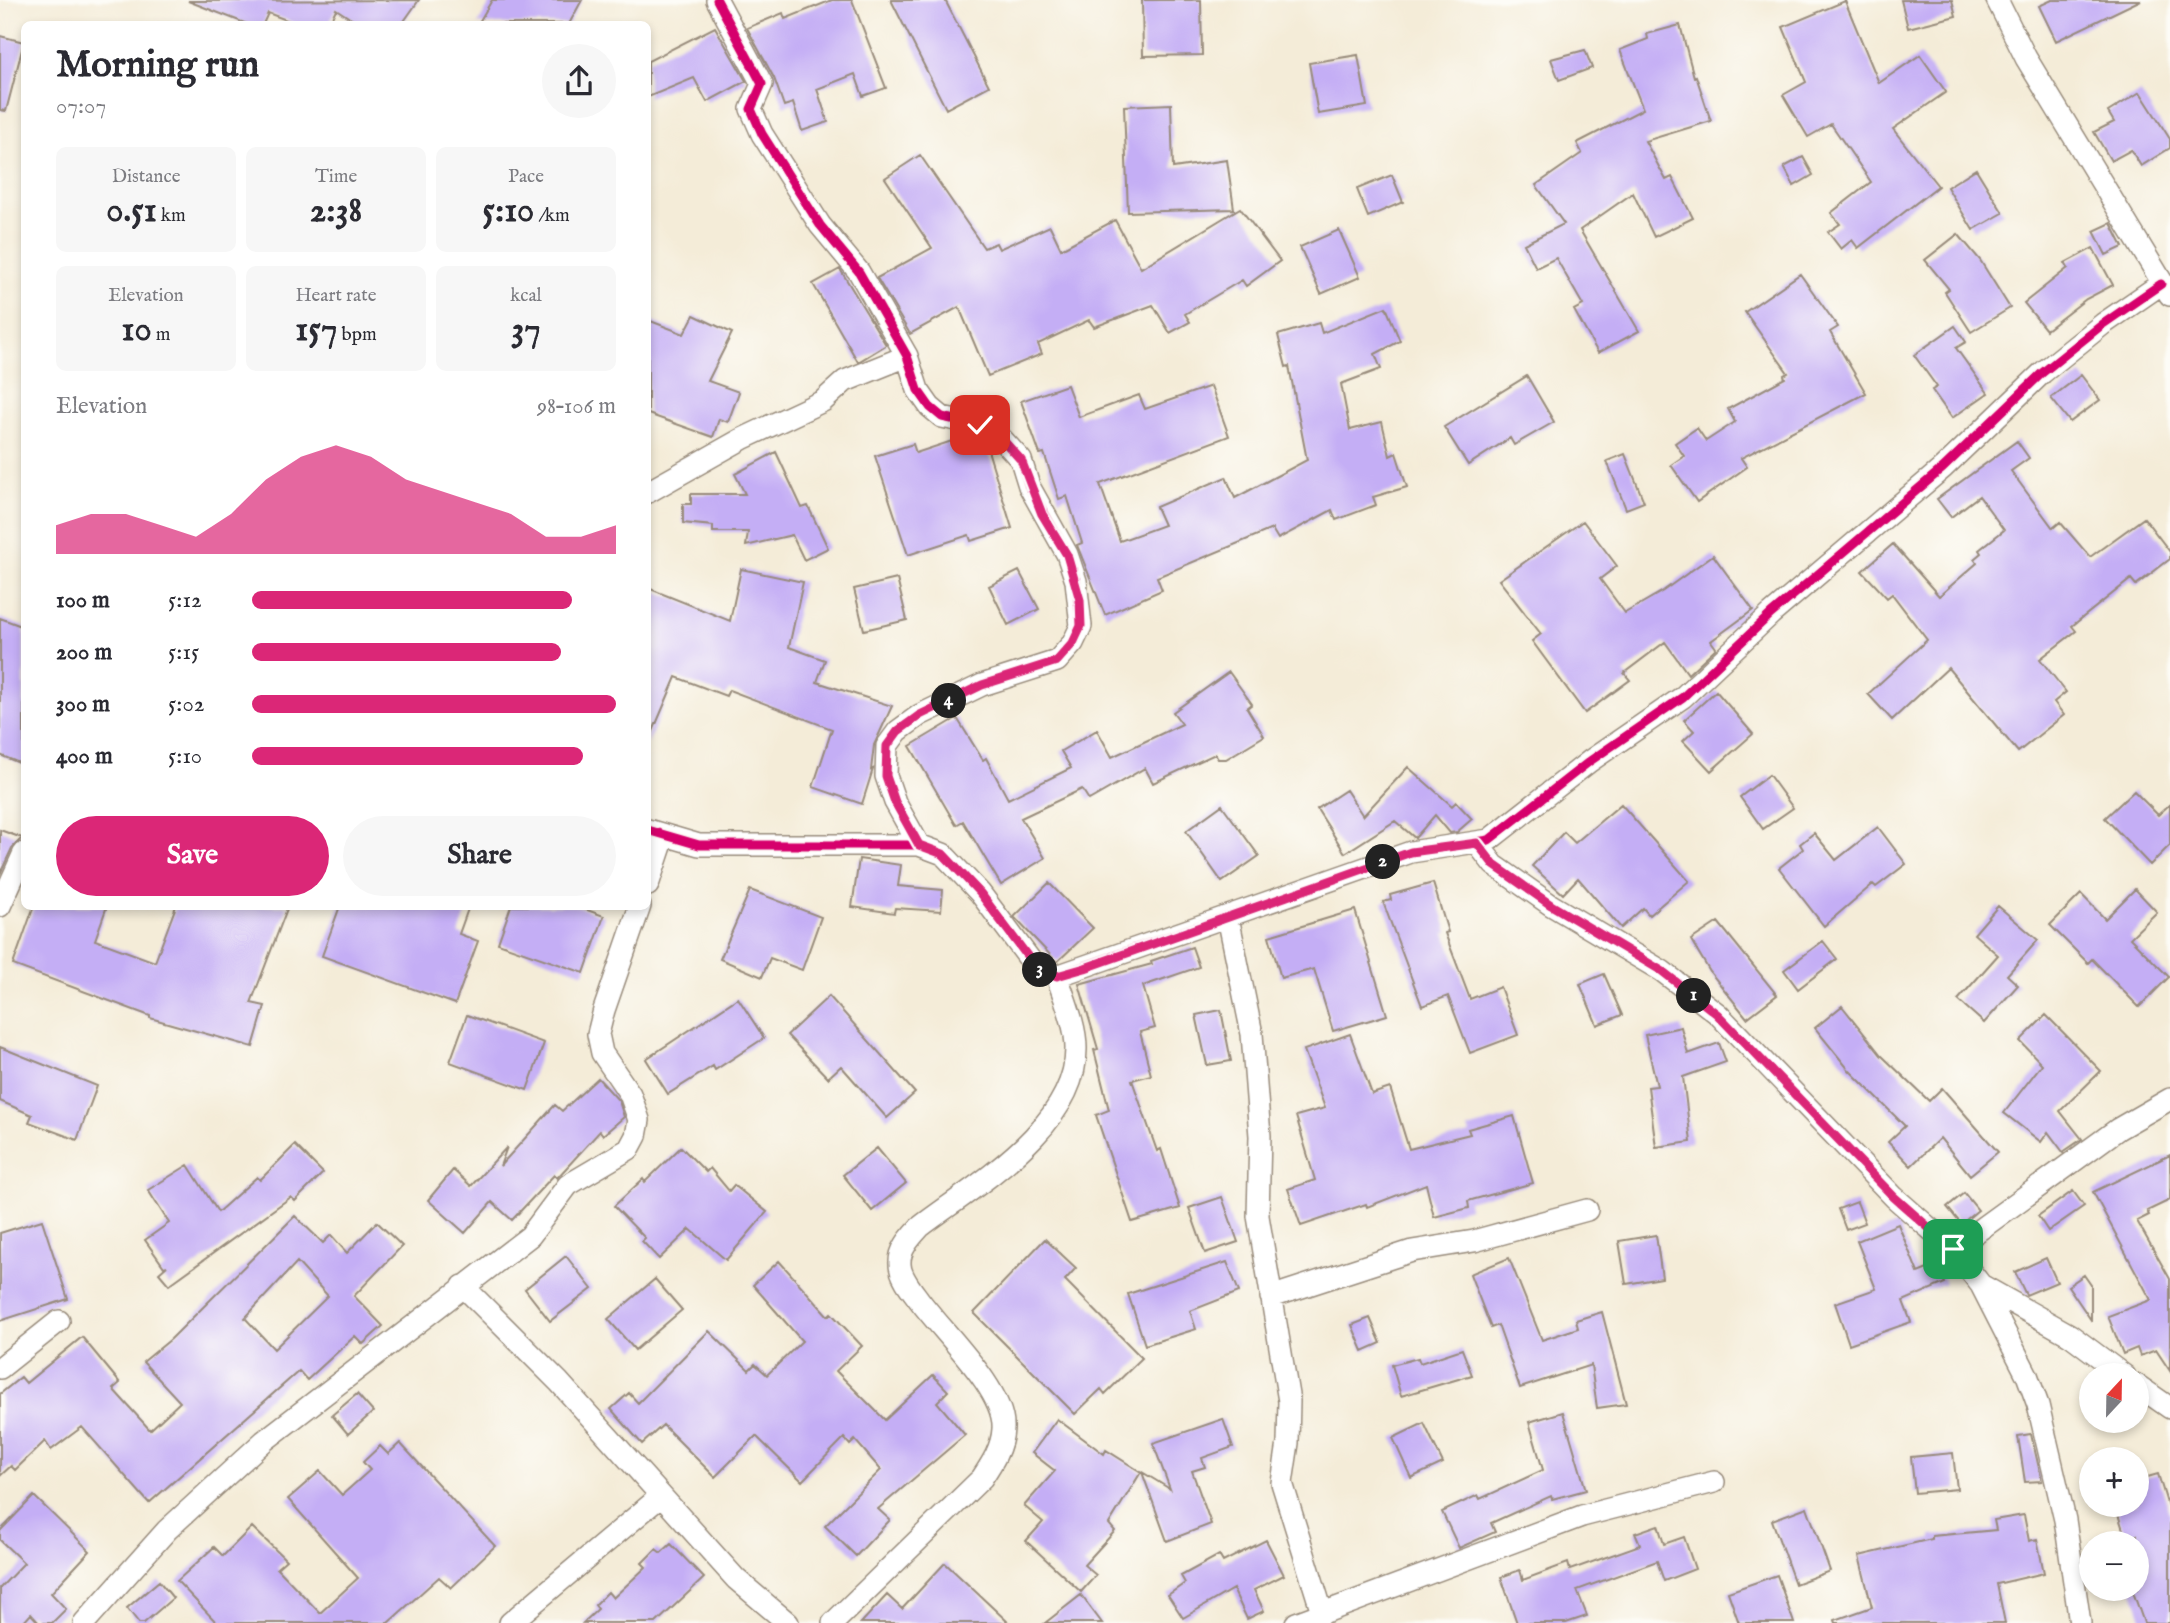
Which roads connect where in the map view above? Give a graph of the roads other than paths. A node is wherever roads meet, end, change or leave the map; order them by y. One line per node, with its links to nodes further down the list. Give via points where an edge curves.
1 (717, 0): 4 (street, via 762,84 751,109 762,134 820,225 859,272)
2 (1997, 0): 3 (street, via 2026,58)
3 (2165, 290): 7 (street, via 2042,373 1942,468 1771,614 1683,697 1590,761 1489,840)
4 (907, 356): 5 (street, via 845,381 823,401 742,439); 8 (street, via 918,390 930,407 943,417 980,425 1002,439 1021,460 1042,514 1067,555 1080,600 1081,626 1057,661 982,685 898,731 887,746 886,776)
5 (651, 490)
6 (656, 834): 8 (street, via 699,845); 10 (street)
7 (1477, 843): 13 (street, via 1411,852); 17 (street, via 1494,865 1662,971 1717,1014 1894,1197)
8 (919, 845): 14 (street, via 943,854 980,893 1037,969)
9 (21, 860): 11 (street)
10 (651, 866)
11 (0, 906)
12 (639, 910): 19 (street, via 598,1034 602,1053 630,1094 639,1120 636,1136 620,1156 568,1185 530,1236)
13 (1228, 917): 14 (street); 20 (street, via 1252,1034 1260,1136 1258,1216)
14 (1057, 976): 32 (street, via 1076,1046 1073,1075 1060,1103 1032,1141 920,1227 905,1243 900,1264 935,1324 987,1383 1000,1405 1003,1429 998,1454 982,1478)
15 (2170, 1099): 17 (street, via 2118,1129)
16 (1587, 1210): 20 (street, via 1474,1241 1412,1251)
17 (1953, 1249): 18 (street)
18 (1981, 1285): 22 (street, via 2070,1335); 34 (street, via 2038,1405 2065,1520)
19 (463, 1286): 27 (street, via 559,1382); 29 (street, via 264,1441 167,1530)
20 (1271, 1297): 28 (street, via 1289,1401 1282,1483)
21 (59, 1321): 23 (street)
22 (2108, 1363)
23 (0, 1368)
24 (2149, 1393): 25 (street)
25 (2170, 1408)
26 (1714, 1482): 28 (street, via 1582,1516)
27 (661, 1496): 30 (street); 31 (street, via 736,1579)
28 (1322, 1612): 33 (street)
29 (84, 1623)
30 (510, 1623)
31 (788, 1623)
32 (833, 1623)
33 (1296, 1623)
34 (2080, 1623)

